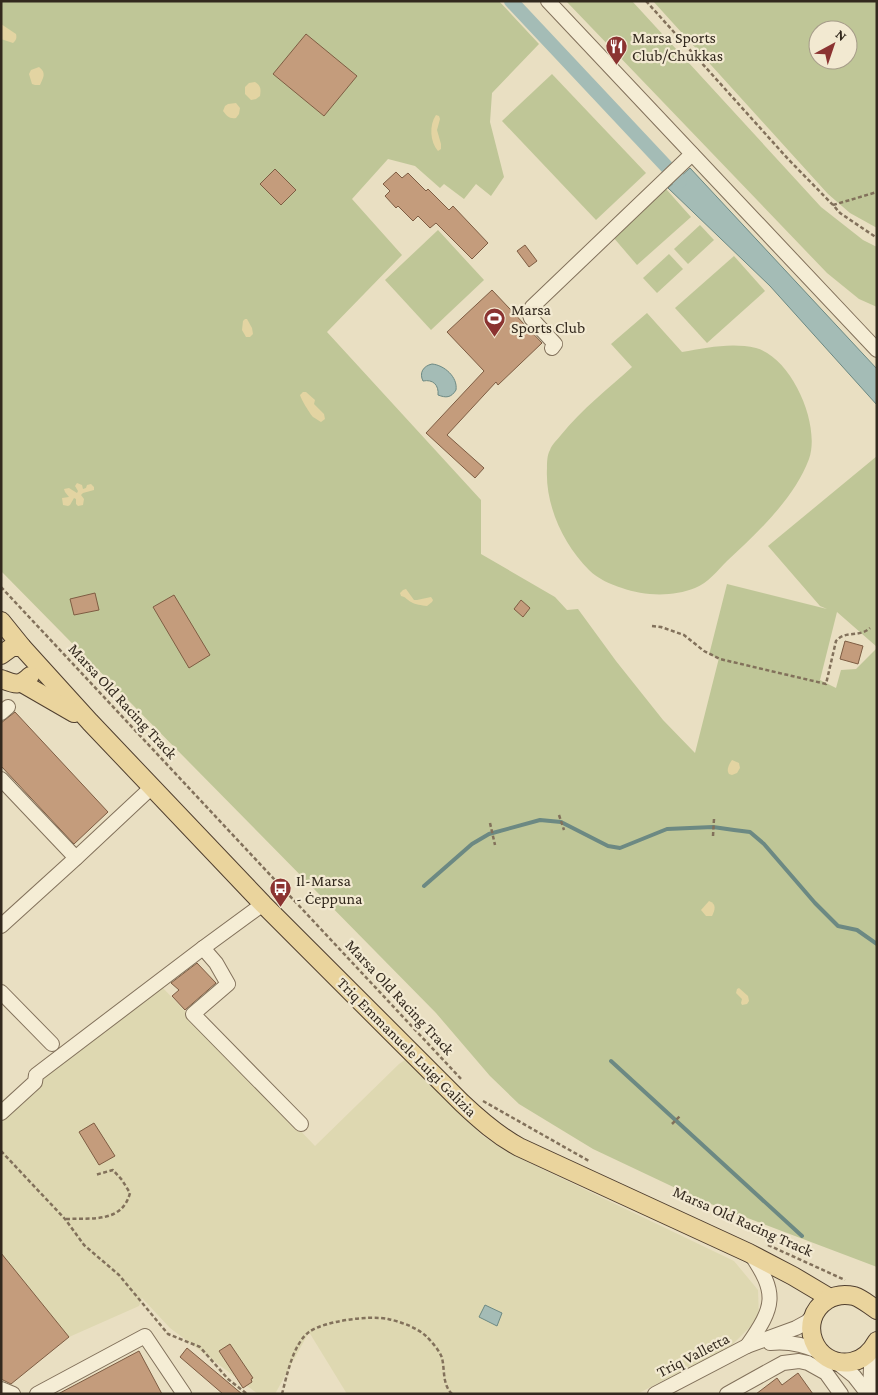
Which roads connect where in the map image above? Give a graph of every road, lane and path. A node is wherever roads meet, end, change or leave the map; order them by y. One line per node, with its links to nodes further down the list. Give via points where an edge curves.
1 (548, 1): 3 (street)
2 (646, 1): 5 (path)
3 (692, 154): 7 (street, via 532,306 531,318 555,344); 8 (street)
4 (877, 192): 5 (path)
5 (833, 206): 6 (path)
6 (877, 238)
7 (552, 348)
8 (877, 350)
9 (1, 587): 31 (path, Marsa Old Racing Track)
10 (1, 621): 13 (main road, Triq Emmanuele Luigi Galizia)
11 (652, 626): 12 (path, via 684,634 704,651 720,659 826,684 836,641 847,634 855,635)
12 (870, 628)
13 (12, 650): 14 (main road, Triq Emmanuele Luigi Galizia)
14 (36, 662): 15 (main road, via 32,674); 16 (main road, Triq Emmanuele Luigi Galizia)
15 (8, 679): 16 (main road, Triq Emmanuele Luigi Galizia)
16 (90, 722): 18 (main road, Triq Emmanuele Luigi Galizia)
17 (1, 779): 25 (street)
18 (152, 786): 25 (street); 26 (main road, Triq Emmanuele Luigi Galizia)
19 (560, 815): 22 (path)
20 (714, 819): 23 (path)
21 (490, 823): 24 (path)
22 (564, 830)
23 (713, 836)
24 (495, 844)
25 (76, 858): 27 (street)
26 (263, 904): 28 (street); 41 (main road, Triq Emmanuele Luigi Galizia, via 497,1134 519,1147)
27 (1, 926)
28 (203, 948): 33 (street, via 36,1074 35,1082); 35 (street, via 228,984 193,1014)
29 (1, 992): 30 (street)
30 (52, 1044)
31 (466, 1084)
32 (480, 1099): 38 (path)
33 (1, 1113)
34 (681, 1115): 36 (path)
35 (301, 1124)
36 (672, 1124)
37 (1, 1150): 40 (path)
38 (596, 1166)
39 (95, 1175): 40 (path, via 113,1170 130,1192 127,1202 109,1217)
40 (66, 1219): 55 (path, via 84,1245 119,1275 168,1334 200,1348 228,1379)
41 (756, 1248): 42 (main road, Triq Emmanuele Luigi Galizia); 43 (path, Marsa Old Racing Track); 48 (street, via 770,1299 758,1331)
42 (793, 1276): 44 (main road, Triq Emmanuele Luigi Galizia); 46 (main road, Triq Emmanuele Luigi Galizia, via 814,1302)
43 (851, 1282)
44 (830, 1298): 45 (main road, via 848,1295 860,1299); 46 (main road)
45 (875, 1311)
46 (815, 1314): 48 (street, Triq Valletta, via 796,1328); 49 (main road, via 811,1328 813,1341)
47 (875, 1344): 50 (main road, via 865,1356 854,1362); 61 (street)
48 (747, 1346): 49 (street, Triq Valletta, via 786,1342 802,1344); 58 (street, Triq Valletta)
49 (820, 1352): 50 (main road)
50 (836, 1362): 61 (street)
51 (1, 1389): 52 (street)
52 (13, 1394)
53 (37, 1394): 54 (street, via 145,1336)
54 (184, 1394)
55 (247, 1394)
56 (282, 1394): 57 (path, via 299,1343 309,1332 326,1324 359,1318 387,1319 414,1327 426,1336 442,1356 444,1378)
57 (452, 1394)
58 (655, 1394)
59 (727, 1394): 60 (street, via 783,1363 799,1361 826,1372)
60 (841, 1394)
61 (869, 1394)

